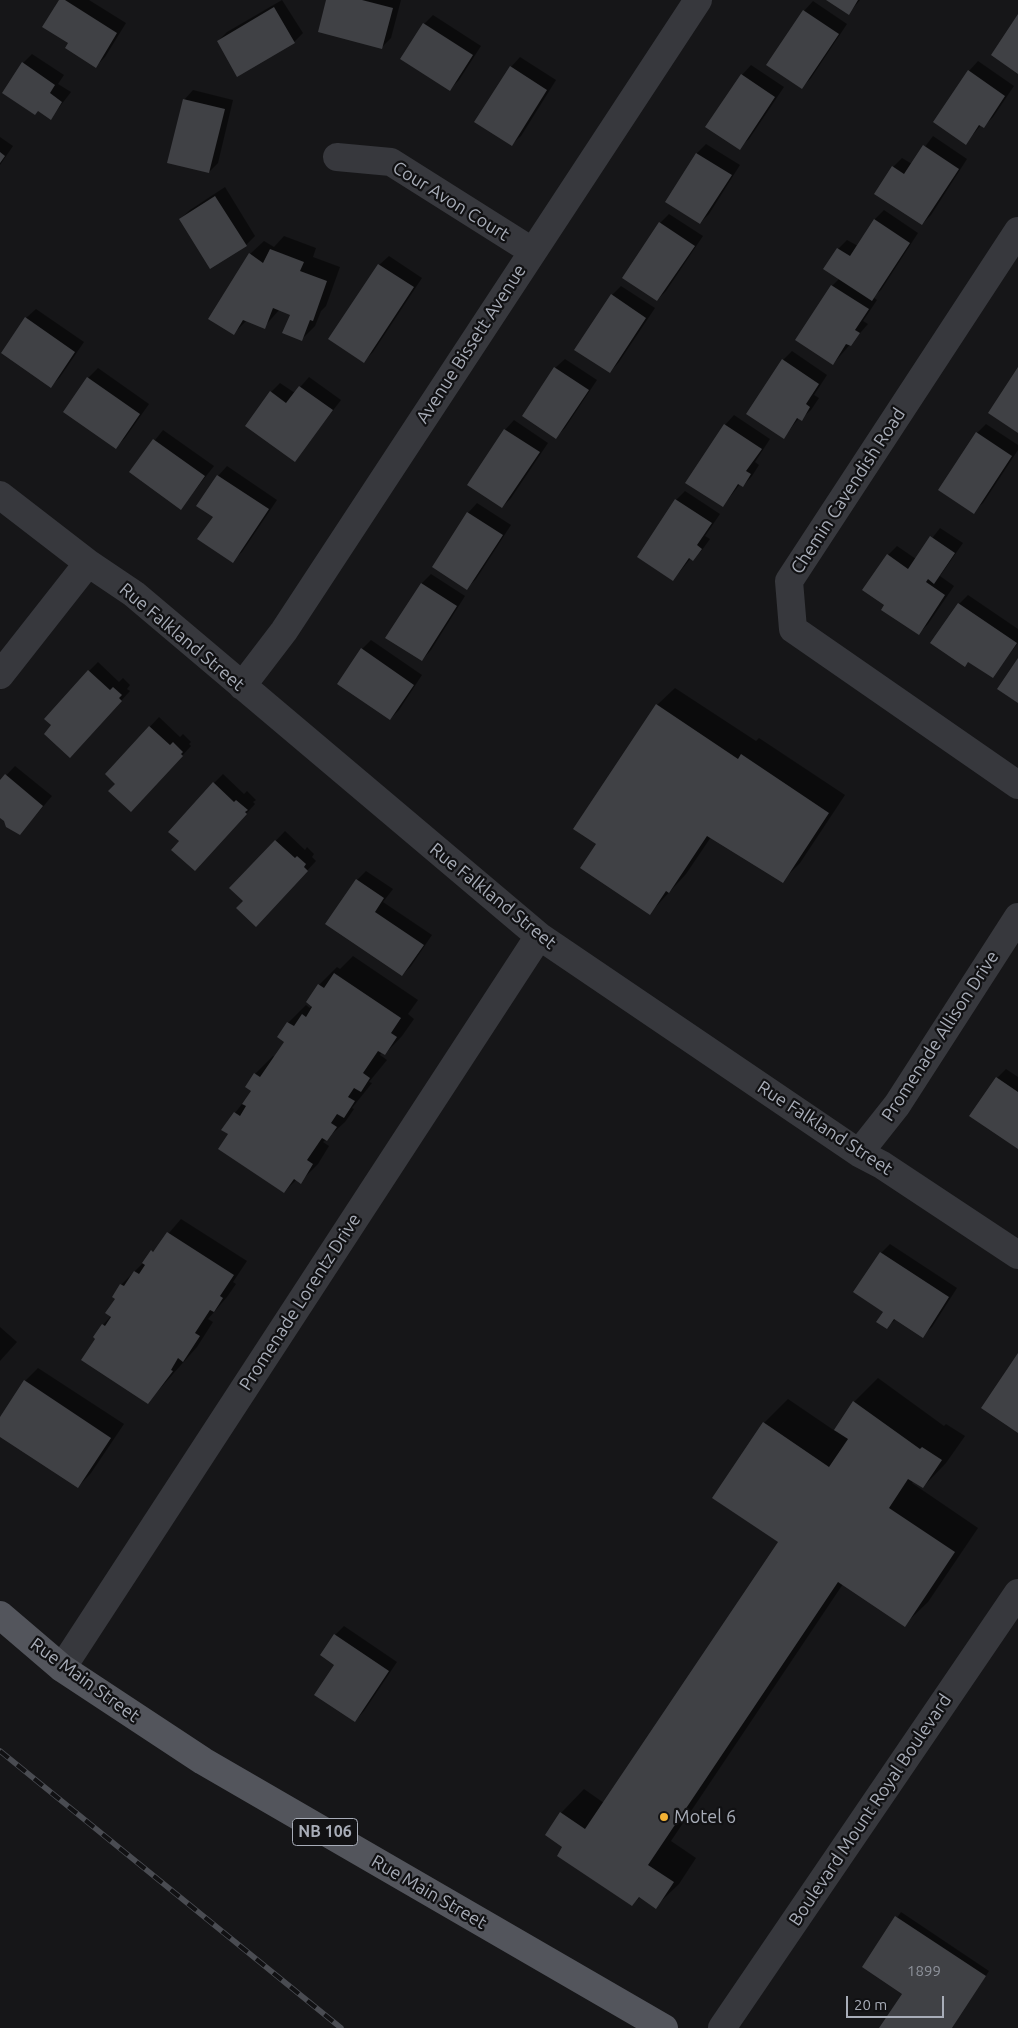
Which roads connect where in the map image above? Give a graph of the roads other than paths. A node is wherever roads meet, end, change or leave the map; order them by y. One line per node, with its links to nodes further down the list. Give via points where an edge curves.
1 (698, 0): 4 (street, Avenue Bissett Avenue)
2 (337, 157): 4 (street, Cour Avon Court, via 390,162)
3 (1018, 231): 9 (street, Chemin Cavendish Road, via 789,581 793,629)
4 (532, 251): 8 (street, Avenue Bissett Avenue, via 284,631)
5 (0, 495): 6 (street, Rue Falkland Street)
6 (88, 563): 7 (street); 8 (street, Rue Falkland Street, via 134,594)
7 (0, 675)
8 (242, 686): 11 (street, Rue Falkland Street)
9 (1018, 785)
10 (1018, 917): 12 (street, Promenade Allison Drive, via 897,1105)
11 (539, 936): 12 (street, Rue Falkland Street); 16 (street, Promenade Lorentz Drive)
12 (859, 1153): 13 (street, Rue Falkland Street)
13 (1018, 1255)
14 (1018, 1593): 18 (street, Boulevard Mount Royal Boulevard)
15 (0, 1615): 16 (main road, Rue Main Street / NB 106)
16 (62, 1668): 17 (main road, Rue Main Street / NB 106, via 203,1761)
17 (664, 2028)
18 (722, 2028)

